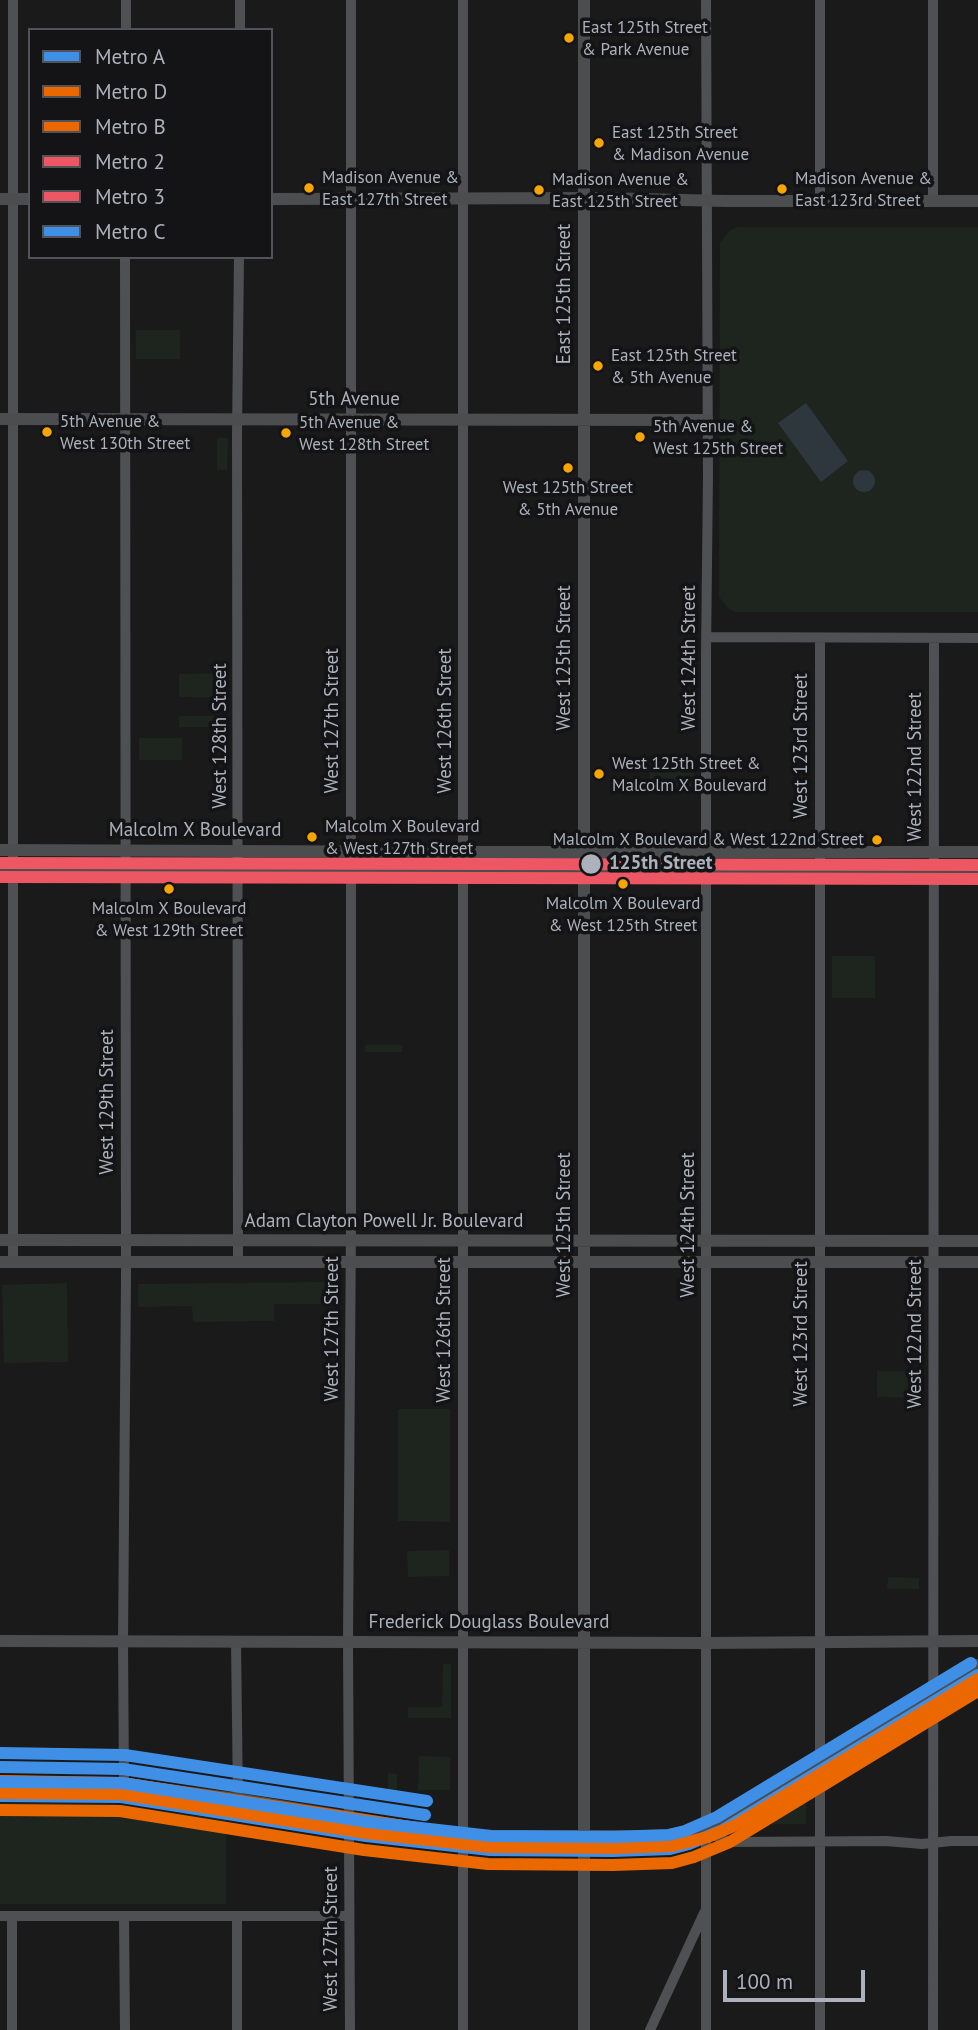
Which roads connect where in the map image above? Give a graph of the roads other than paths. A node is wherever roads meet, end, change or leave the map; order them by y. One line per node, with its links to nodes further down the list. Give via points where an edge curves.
1 (13, 0): 13 (street)
2 (126, 0): 10 (street)
3 (240, 0): 11 (street)
4 (351, 0): 16 (street, West 127th Street)
5 (463, 0): 17 (street, West 126th Street)
6 (584, 0): 12 (main road, East 125th Street)
7 (706, 0): 18 (street, West 124th Street)
8 (820, 0): 19 (street)
9 (933, 0): 20 (street)
10 (126, 28)
11 (240, 28)
12 (584, 198): 17 (main road); 18 (main road); 30 (main road, East 125th Street)
13 (6, 199): 14 (main road); 24 (street)
14 (28, 199)
15 (273, 199): 16 (main road)
16 (351, 199): 17 (main road); 27 (street, West 127th Street)
17 (464, 199): 28 (street, West 126th Street)
18 (707, 199): 19 (main road); 29 (street, West 124th Street)
19 (820, 201): 20 (main road)
20 (933, 201): 21 (main road)
21 (978, 201)
22 (125, 259): 25 (street, West 129th Street)
23 (239, 259): 26 (street, West 128th Street)
24 (6, 419): 25 (main road, 5th Avenue); 35 (street)
25 (125, 419): 26 (main road, 5th Avenue); 36 (street, West 129th Street)
26 (237, 419): 27 (main road, 5th Avenue); 37 (street, West 128th Street)
27 (351, 419): 28 (main road, 5th Avenue); 39 (street, West 127th Street)
28 (463, 420): 30 (main road, 5th Avenue); 40 (street, West 126th Street)
29 (707, 420): 30 (main road, 5th Avenue); 31 (street, West 124th Street)
30 (585, 421): 41 (main road, West 125th Street)
31 (707, 637): 32 (street); 42 (street, West 124th Street)
32 (820, 638): 33 (street); 43 (street, West 123rd Street)
33 (934, 638): 34 (street); 38 (street, West 122nd Street)
34 (978, 638)
35 (6, 850): 36 (main road, Malcolm X Boulevard); 45 (street)
36 (125, 850): 37 (main road, Malcolm X Boulevard); 48 (street, West 129th Street)
37 (238, 850): 39 (main road, Malcolm X Boulevard); 49 (street, West 128th Street)
38 (934, 851): 43 (main road, Malcolm X Boulevard); 44 (main road, Malcolm X Boulevard); 52 (street, West 122nd Street)
39 (351, 852): 40 (main road, Malcolm X Boulevard); 46 (street, West 127th Street)
40 (463, 852): 41 (main road, Malcolm X Boulevard); 50 (street, West 126th Street)
41 (584, 852): 42 (main road, Malcolm X Boulevard); 51 (main road, West 125th Street)
42 (706, 852): 43 (main road, Malcolm X Boulevard); 47 (street, West 124th Street)
43 (820, 852): 54 (street, West 123rd Street)
44 (978, 852)
45 (7, 872): 48 (main road); 55 (street)
46 (351, 872): 49 (main road); 50 (main road); 56 (street, West 127th Street)
47 (706, 872): 51 (main road); 54 (main road); 57 (street, West 124th Street)
48 (125, 873): 49 (main road); 60 (street, West 129th Street)
49 (238, 873): 61 (street, West 128th Street)
50 (463, 873): 51 (main road); 64 (street, West 126th Street)
51 (584, 873): 62 (main road, West 125th Street)
52 (934, 873): 53 (main road); 54 (main road); 59 (street, West 122nd Street)
53 (978, 873)
54 (820, 874): 58 (street, West 123rd Street)
55 (7, 1240): 60 (main road, Adam Clayton Powell Jr. Boulevard); 65 (street)
56 (351, 1240): 61 (main road, Adam Clayton Powell Jr. Boulevard); 64 (main road, Adam Clayton Powell Jr. Boulevard); 68 (street, West 127th Street)
57 (706, 1240): 58 (main road, Adam Clayton Powell Jr. Boulevard); 62 (main road, Adam Clayton Powell Jr. Boulevard); 70 (street, West 124th Street)
58 (820, 1240): 59 (main road, Adam Clayton Powell Jr. Boulevard); 71 (street, West 123rd Street)
59 (933, 1240): 63 (main road, Adam Clayton Powell Jr. Boulevard); 72 (street, West 122nd Street)
60 (126, 1241): 61 (main road, Adam Clayton Powell Jr. Boulevard); 66 (street, West 129th Street)
61 (239, 1241): 67 (street, West 128th Street)
62 (584, 1241): 64 (main road, Adam Clayton Powell Jr. Boulevard); 69 (main road, West 125th Street)
63 (978, 1241)
64 (463, 1242): 74 (street, West 126th Street)
65 (7, 1262): 66 (main road, Adam Clayton Powell Jr. Boulevard)
66 (126, 1262): 67 (main road, Adam Clayton Powell Jr. Boulevard); 76 (street, West 129th Street)
67 (238, 1262): 68 (main road, Adam Clayton Powell Jr. Boulevard)
68 (350, 1262): 74 (main road, Adam Clayton Powell Jr. Boulevard); 78 (street, West 127th Street)
69 (584, 1262): 70 (main road, Adam Clayton Powell Jr. Boulevard); 74 (main road, Adam Clayton Powell Jr. Boulevard); 82 (main road, West 125th Street)
70 (706, 1262): 71 (main road, Adam Clayton Powell Jr. Boulevard); 84 (street, West 124th Street)
71 (820, 1262): 72 (main road, Adam Clayton Powell Jr. Boulevard); 83 (street, West 123rd Street)
72 (933, 1262): 73 (main road, Adam Clayton Powell Jr. Boulevard); 80 (street, West 122nd Street)
73 (978, 1262)
74 (463, 1264): 79 (street, West 126th Street)
75 (0, 1641): 76 (main road, Frederick Douglass Boulevard)
76 (123, 1641): 77 (main road, Frederick Douglass Boulevard); 89 (street, West 129th Street)
77 (236, 1641): 78 (main road, Frederick Douglass Boulevard); 90 (street)
78 (348, 1641): 79 (main road, Frederick Douglass Boulevard); 91 (street, West 127th Street)
79 (463, 1641): 82 (main road, Frederick Douglass Boulevard); 93 (street, West 126th Street)
80 (933, 1641): 81 (main road, Frederick Douglass Boulevard); 83 (main road, Frederick Douglass Boulevard); 86 (street, West 122nd Street)
81 (978, 1641)
82 (584, 1642): 84 (main road, Frederick Douglass Boulevard); 94 (main road, West 125th Street)
83 (820, 1642): 84 (main road, Frederick Douglass Boulevard); 87 (street, West 123rd Street)
84 (706, 1643): 92 (street, West 124th Street)
85 (978, 1665): 86 (main road)
86 (933, 1693): 87 (main road); 97 (street, West 122nd Street)
87 (820, 1762): 92 (main road); 95 (street, West 123rd Street)
88 (0, 1781): 89 (main road)
89 (124, 1784): 90 (main road)
90 (238, 1800): 91 (main road)
91 (349, 1817): 93 (main road); 102 (street, West 127th Street)
92 (707, 1830): 94 (main road, via 686,1836); 95 (street, via 726,1841); 98 (street, West 124th Street)
93 (463, 1836): 94 (main road); 108 (street, West 126th Street)
94 (585, 1836): 109 (main road, West 125th Street)
95 (820, 1841): 97 (street); 112 (street, West 123rd Street)
96 (978, 1841): 97 (street)
97 (933, 1843): 113 (street, West 122nd Street)
98 (706, 1910): 110 (street); 111 (street, West 124th Street)
99 (0, 1916): 100 (street)
100 (12, 1916): 103 (street); 104 (street)
101 (237, 1916): 102 (street); 103 (street); 106 (street)
102 (349, 1916): 107 (street, West 127th Street)
103 (124, 1917): 105 (street)
104 (12, 2030)
105 (125, 2030)
106 (237, 2030)
107 (350, 2030)
108 (463, 2030)
109 (584, 2030)
110 (650, 2030)
111 (706, 2030)
112 (820, 2030)
113 (933, 2030)

